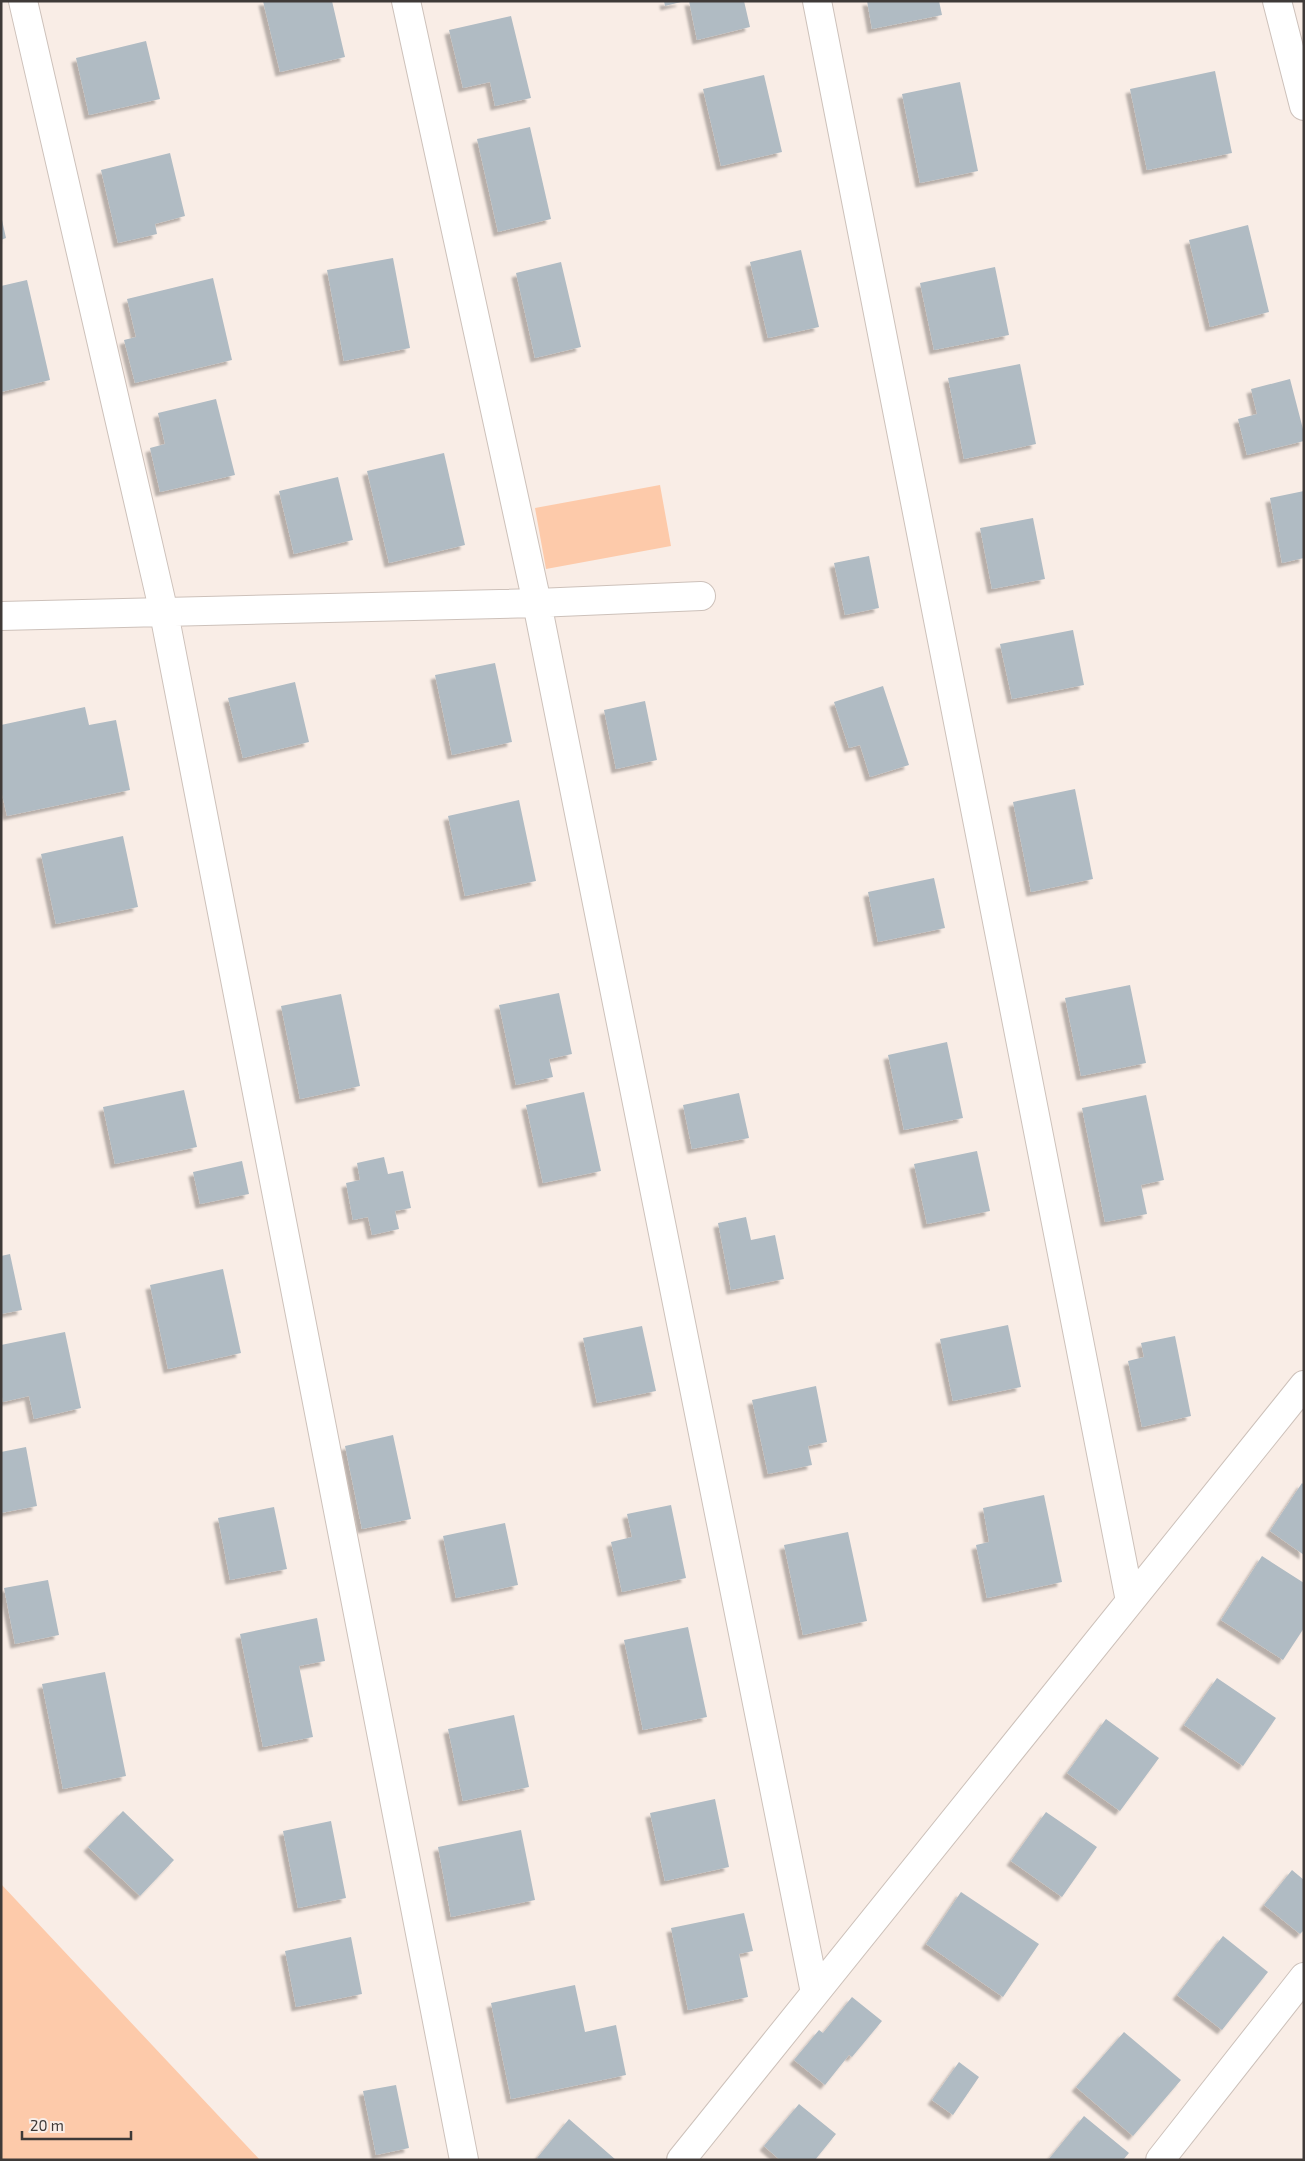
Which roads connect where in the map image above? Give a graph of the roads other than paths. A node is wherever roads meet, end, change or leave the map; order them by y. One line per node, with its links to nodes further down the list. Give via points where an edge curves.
1 (22, 1): 8 (street)
2 (406, 1): 7 (street)
3 (817, 1): 11 (street)
4 (1277, 1): 5 (street)
5 (1304, 106)
6 (701, 596): 7 (street)
7 (537, 603): 8 (street); 13 (street)
8 (164, 614): 9 (street); 14 (street)
9 (1, 616)
10 (1304, 1385): 11 (street)
11 (1130, 1601): 13 (street)
12 (1304, 1977): 16 (street)
13 (815, 1993): 15 (street)
14 (464, 2160)
15 (681, 2160)
16 (1160, 2160)

